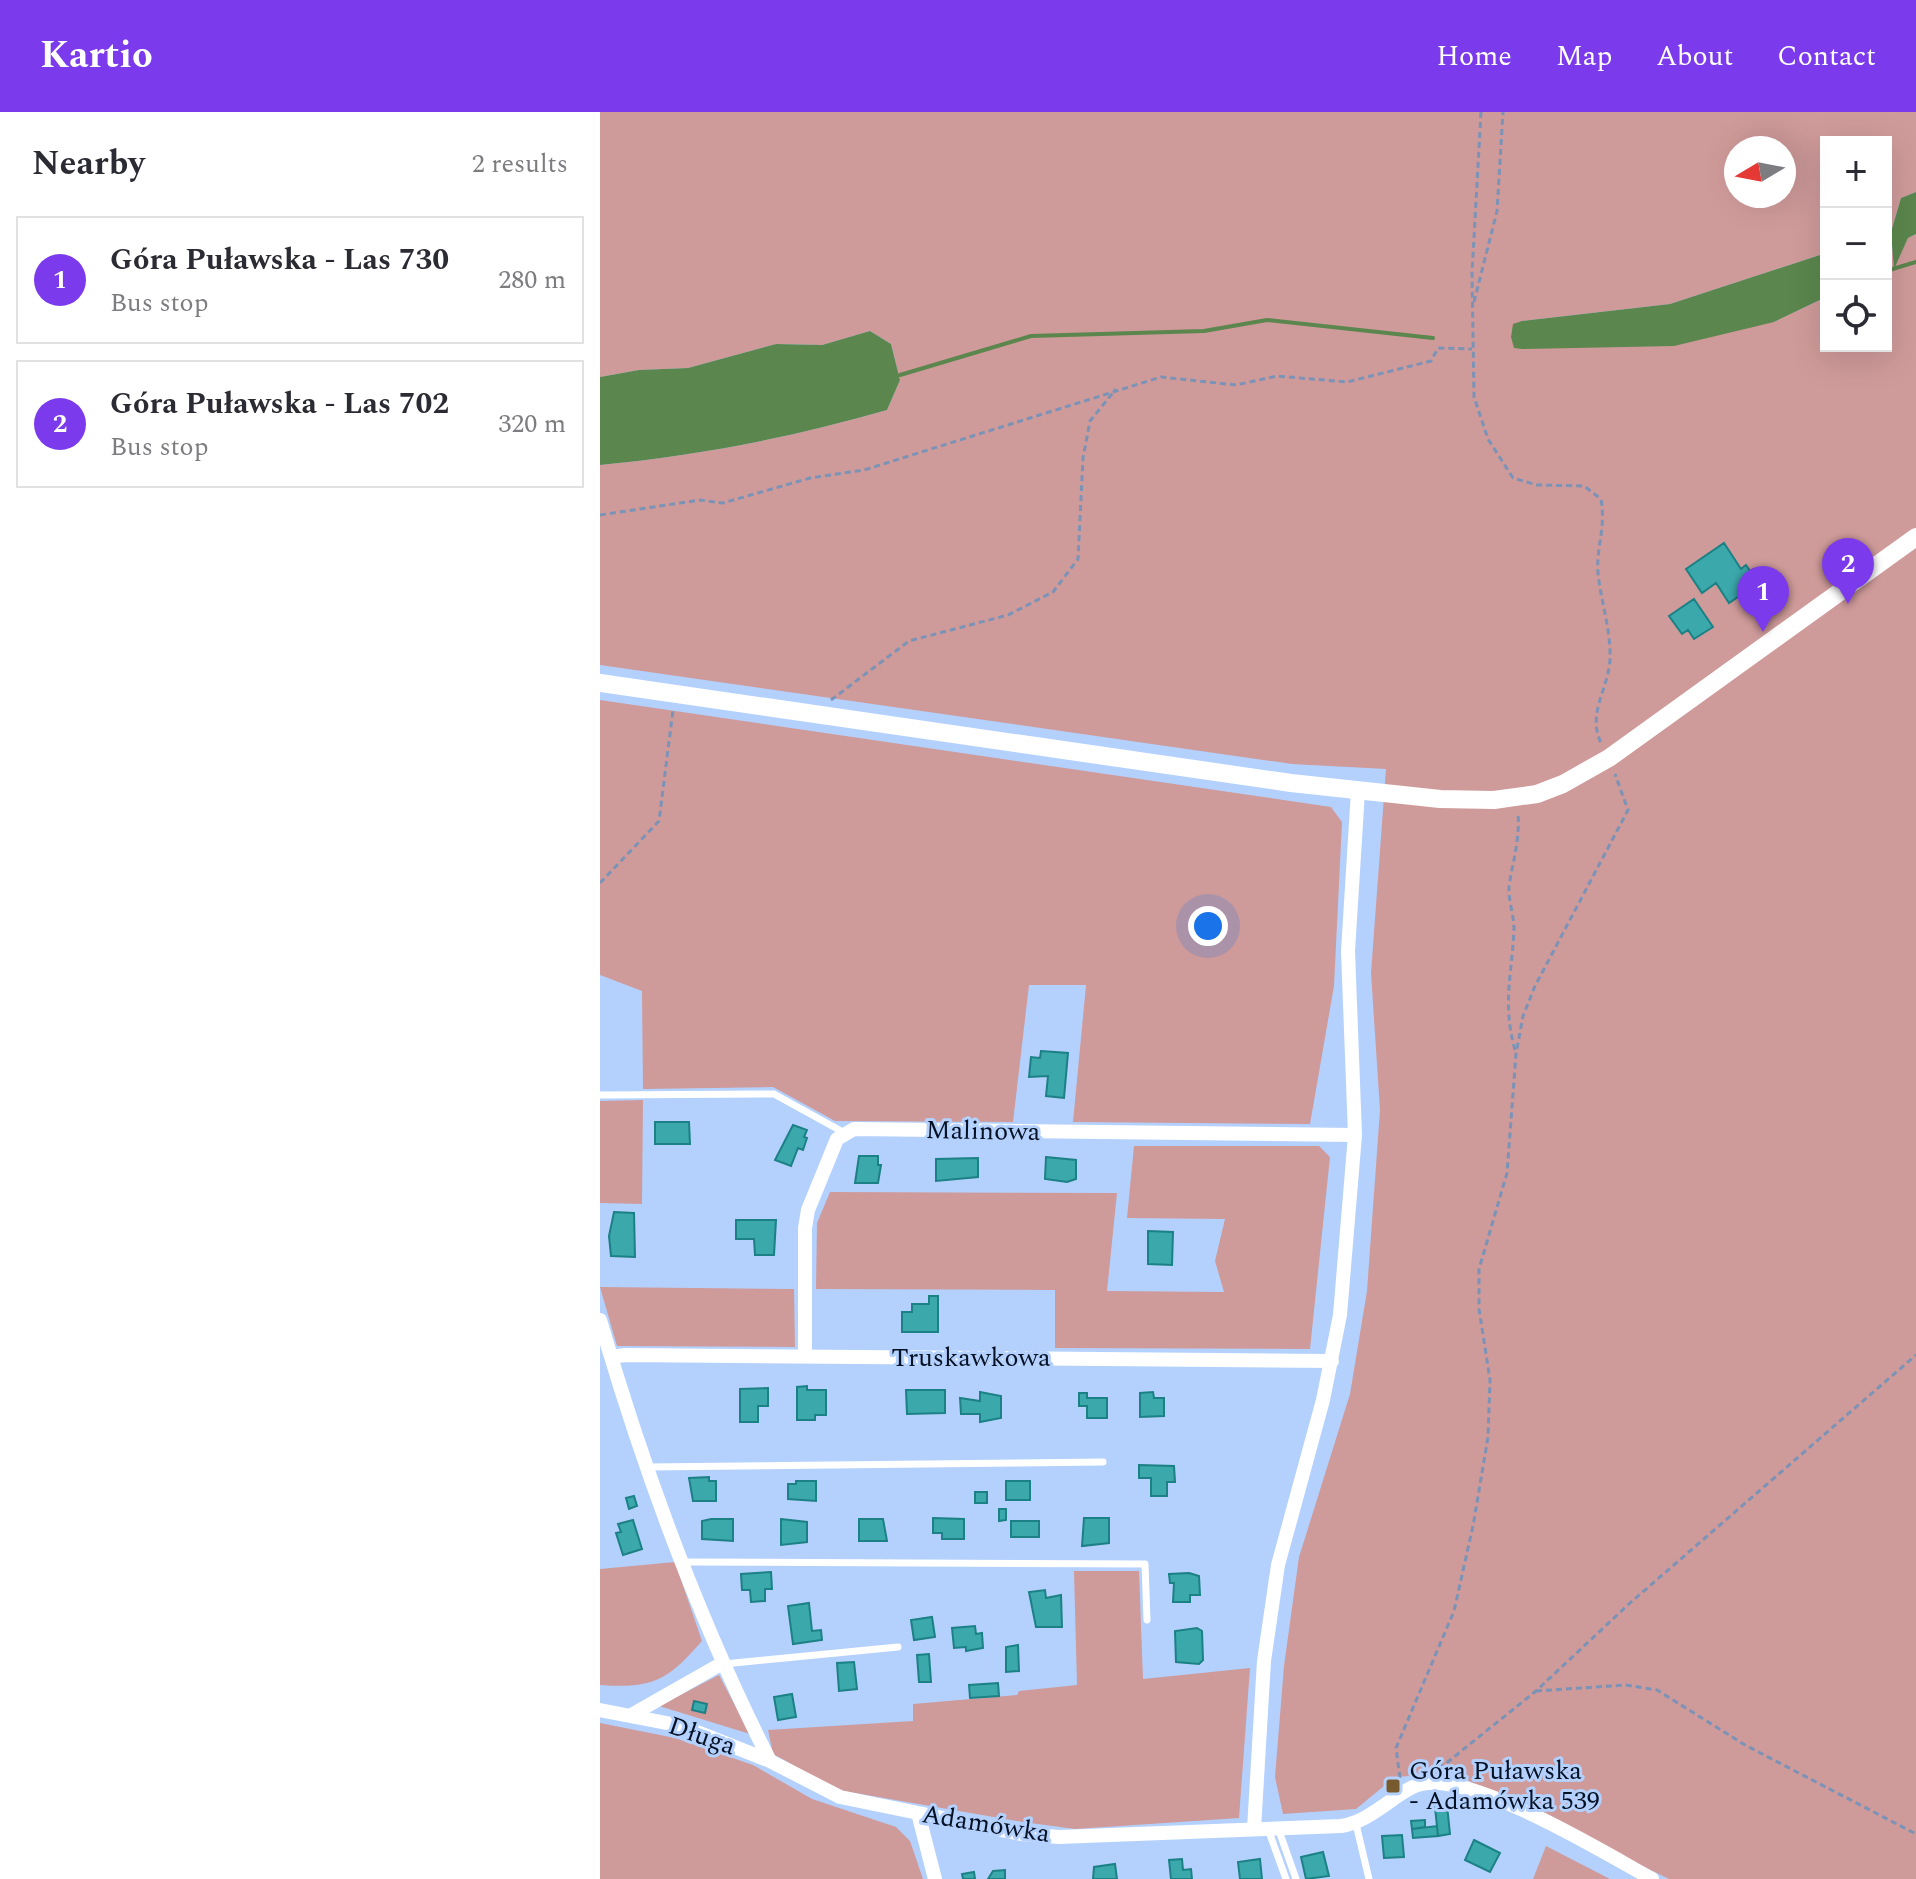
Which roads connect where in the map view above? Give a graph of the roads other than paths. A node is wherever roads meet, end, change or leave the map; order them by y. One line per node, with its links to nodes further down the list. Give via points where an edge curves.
1 (1916, 537): 3 (street, via 1609,758 1563,784 1517,797 1466,801)
2 (600, 683): 3 (street)
3 (1358, 791): 6 (street, via 1348,951)
4 (600, 1095): 5 (lane, via 774,1094)
5 (843, 1132): 6 (street, Malinowa); 8 (street, via 806,1219)
6 (1355, 1135): 10 (street)
7 (600, 1320): 9 (street)
8 (805, 1356): 9 (street, Truskawkowa); 10 (street, Truskawkowa)
9 (611, 1357): 12 (street)
10 (1332, 1361): 22 (street, via 1274,1590 1264,1661)
11 (1103, 1462): 12 (lane)
12 (648, 1467): 13 (street)
13 (683, 1562): 14 (lane, via 1145,1564); 16 (street)
14 (1147, 1620)
15 (898, 1647): 16 (lane)
16 (721, 1664): 18 (street, Długa); 19 (street)
17 (600, 1710): 18 (street, Długa)
18 (633, 1714): 19 (street, Długa, via 682,1726)
19 (770, 1761): 20 (street, Adamówka, via 840,1797)
20 (918, 1813): 22 (street, Adamówka, via 1059,1837); 23 (street)
21 (1356, 1824): 22 (street, Adamówka); 26 (lane); 27 (street, Adamówka, via 1421,1784 1453,1784 1500,1800)
22 (1267, 1829): 24 (lane); 25 (lane)
23 (935, 1879)
24 (1286, 1879)
25 (1296, 1879)
26 (1369, 1879)
27 (1652, 1879)

